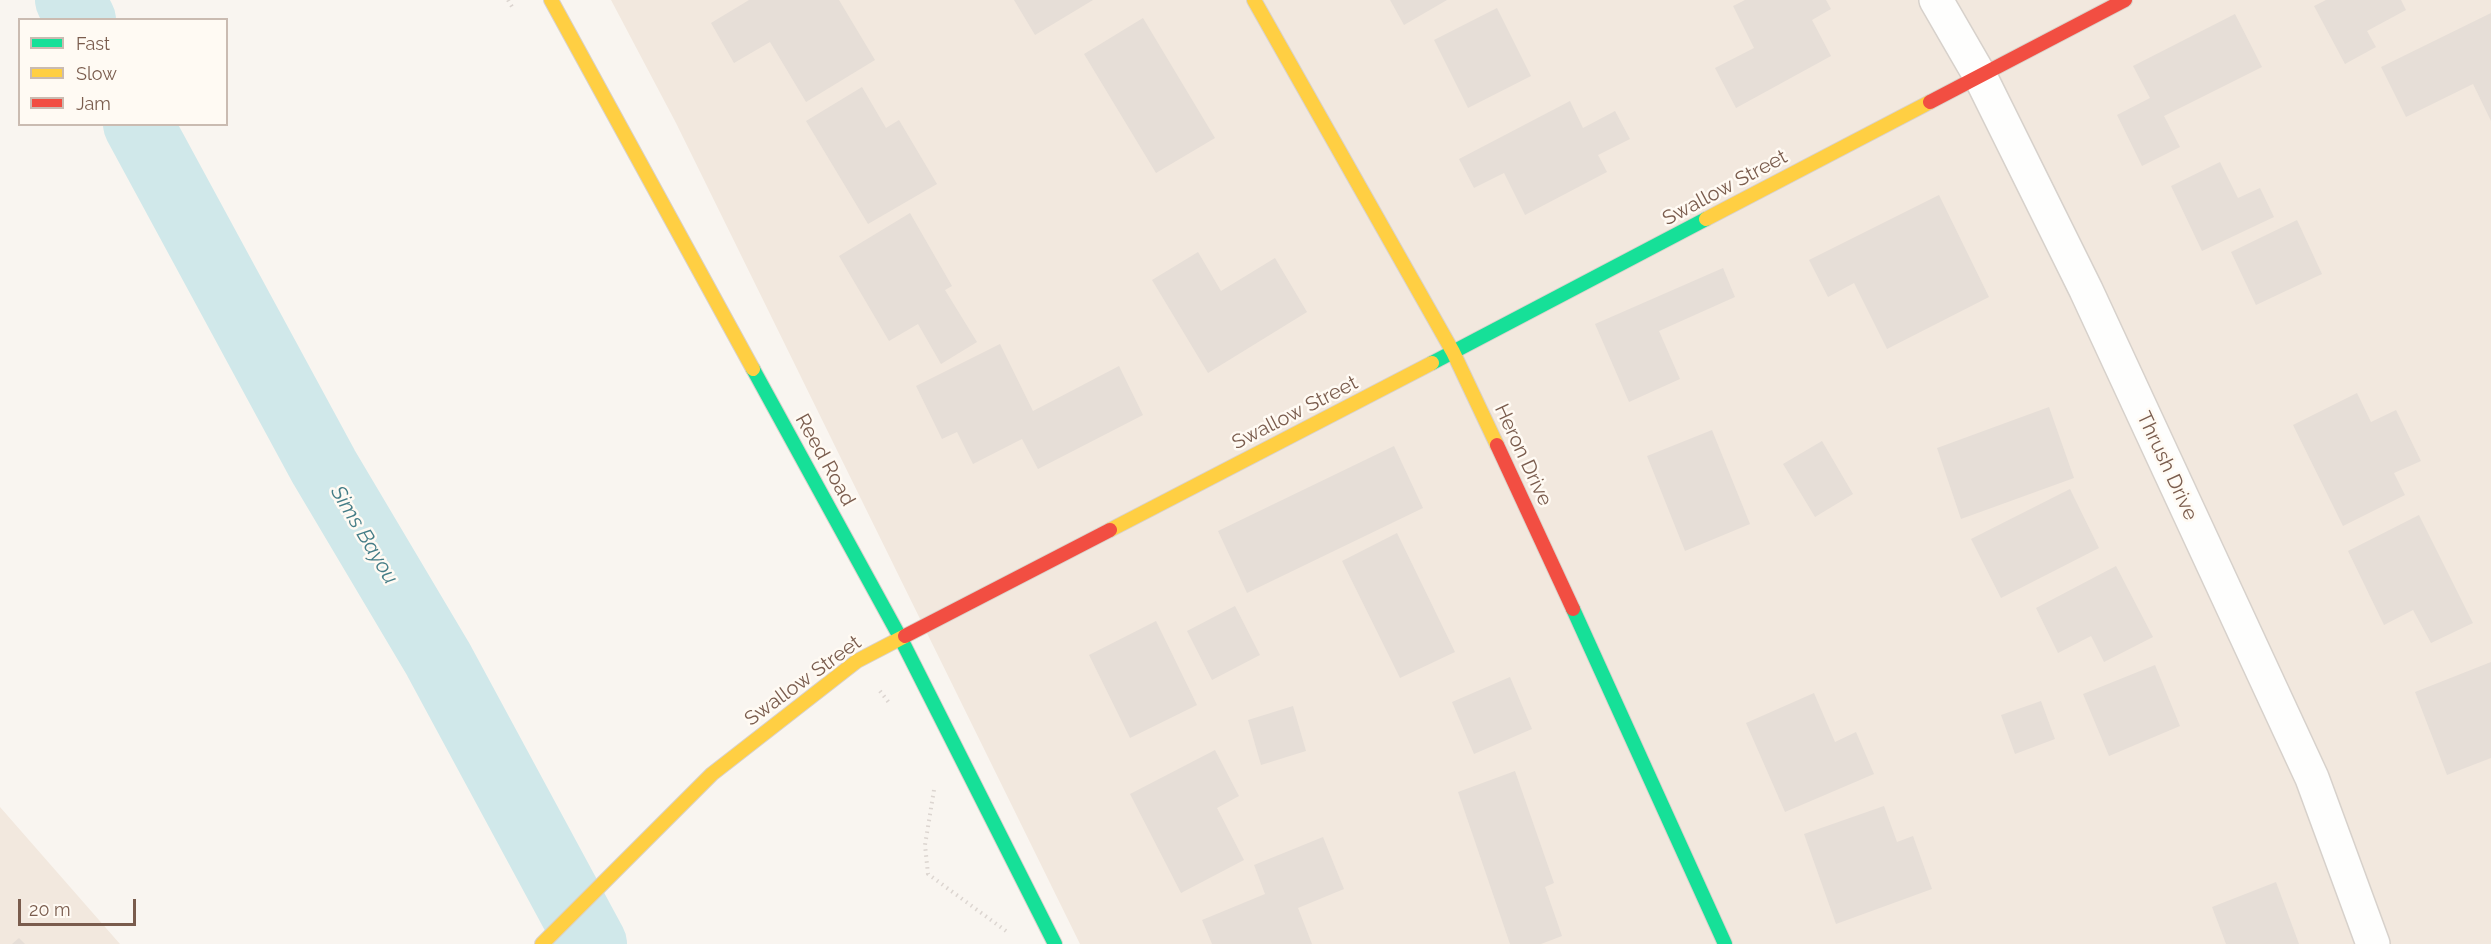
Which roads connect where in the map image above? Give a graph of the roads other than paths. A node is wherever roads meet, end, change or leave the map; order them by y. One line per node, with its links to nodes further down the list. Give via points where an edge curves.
1 (551, 0): 7 (street, Reed Road)
2 (1254, 0): 6 (street, Heron Drive)
3 (1936, 0): 5 (street, Thrush Drive)
4 (2125, 0): 5 (street, Swallow Street)
5 (1980, 76): 6 (street, Swallow Street); 11 (street, Thrush Drive, via 2086,290 2312,778)
6 (1454, 352): 7 (street, Swallow Street); 10 (street, Heron Drive)
7 (901, 639): 8 (street, Swallow Street, via 857,661 712,774); 9 (street, Reed Road)
8 (542, 944)
9 (1055, 944)
10 (1725, 944)
11 (2373, 944)

